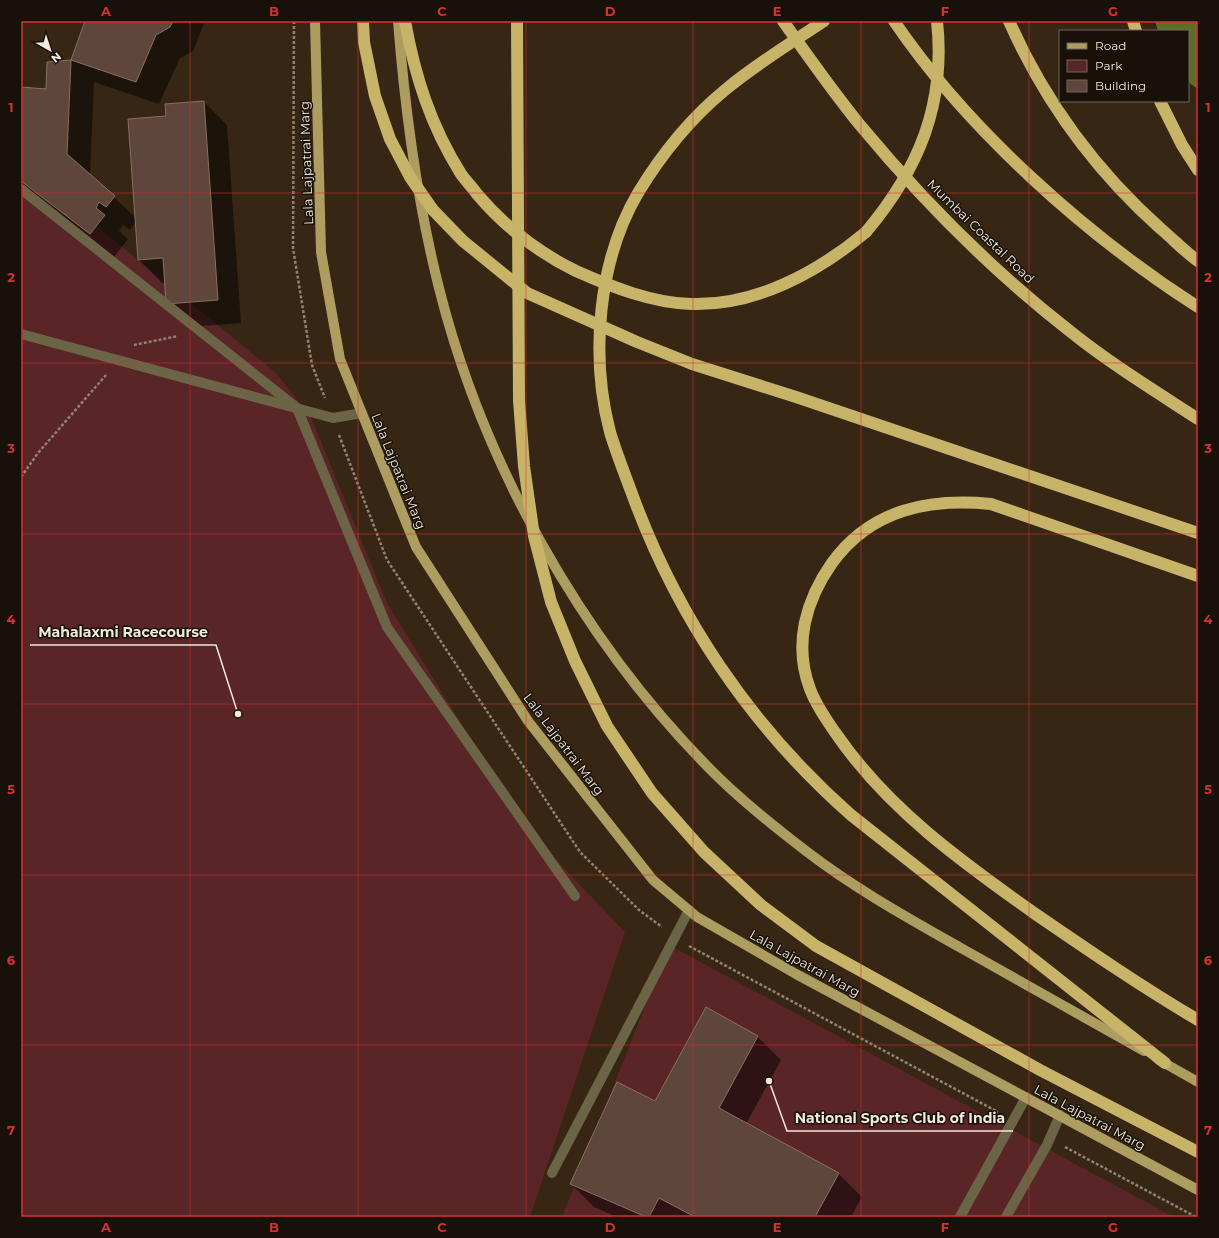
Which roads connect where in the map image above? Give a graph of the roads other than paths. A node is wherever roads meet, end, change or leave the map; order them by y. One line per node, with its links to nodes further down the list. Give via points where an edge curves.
1 (315, 21): 18 (main road, Lala Lajpatrai Marg, via 321,252 340,359)
2 (363, 21): 20 (highway, bridge, via 364,42 375,96 390,139 410,177 433,210 463,241 527,293 692,364)
3 (398, 21): 25 (main road, via 414,163 433,261 456,348 518,500 554,565 602,639 653,705 708,767 748,804 809,853 887,906)
4 (405, 21): 9 (highway, bridge, via 422,96 441,140 462,176 492,211 528,243 594,279 660,300 691,304 723,302 752,296 779,286 837,255 866,232 902,186 925,136 935,98 939,65)
5 (517, 21): 29 (highway, bridge, via 519,400 524,466 534,536 551,602 575,661 607,726 652,793 704,852 761,905 816,946 1040,1070)
6 (783, 21): 19 (highway, Mumbai Coastal Road, bridge, via 861,126 967,240 1071,333)
7 (824, 21): 25 (highway, via 724,90 693,120 665,153 637,194 609,264 604,297 599,352 602,391 610,432 641,518 668,578 696,630 752,712 816,785 944,890)
8 (894, 21): 15 (highway, via 936,78 1041,186 1111,245)
9 (937, 21)
10 (1009, 21): 14 (highway, via 1039,82 1082,144 1131,202)
11 (1160, 102): 12 (highway)
12 (1198, 170)
13 (21, 189): 17 (lane)
14 (1198, 260)
15 (1198, 307)
16 (21, 334): 17 (lane)
17 (297, 408): 18 (lane, via 333,418); 22 (lane, via 387,627)
18 (362, 414): 23 (main road, Lala Lajpatrai Marg, via 416,547 524,714 653,880)
19 (1198, 419)
20 (1198, 533)
21 (1198, 576): 24 (highway, via 992,504 961,501 926,505 892,514 865,530 840,553 819,583 808,608 804,628 804,664 810,689 825,717 871,778 911,818 938,842 1026,908)
22 (575, 896)
23 (689, 910): 27 (main road, Lala Lajpatrai Marg, via 796,974); 30 (lane)
24 (1198, 1020)
25 (1165, 1063): 26 (main road)
26 (1198, 1082)
27 (1026, 1097): 28 (main road, Lala Lajpatrai Marg); 32 (lane)
28 (1060, 1116): 31 (main road, Lala Lajpatrai Marg); 33 (lane, via 1050,1139)
29 (1198, 1152)
30 (552, 1173)
31 (1198, 1190)
32 (960, 1217)
33 (1006, 1217)

